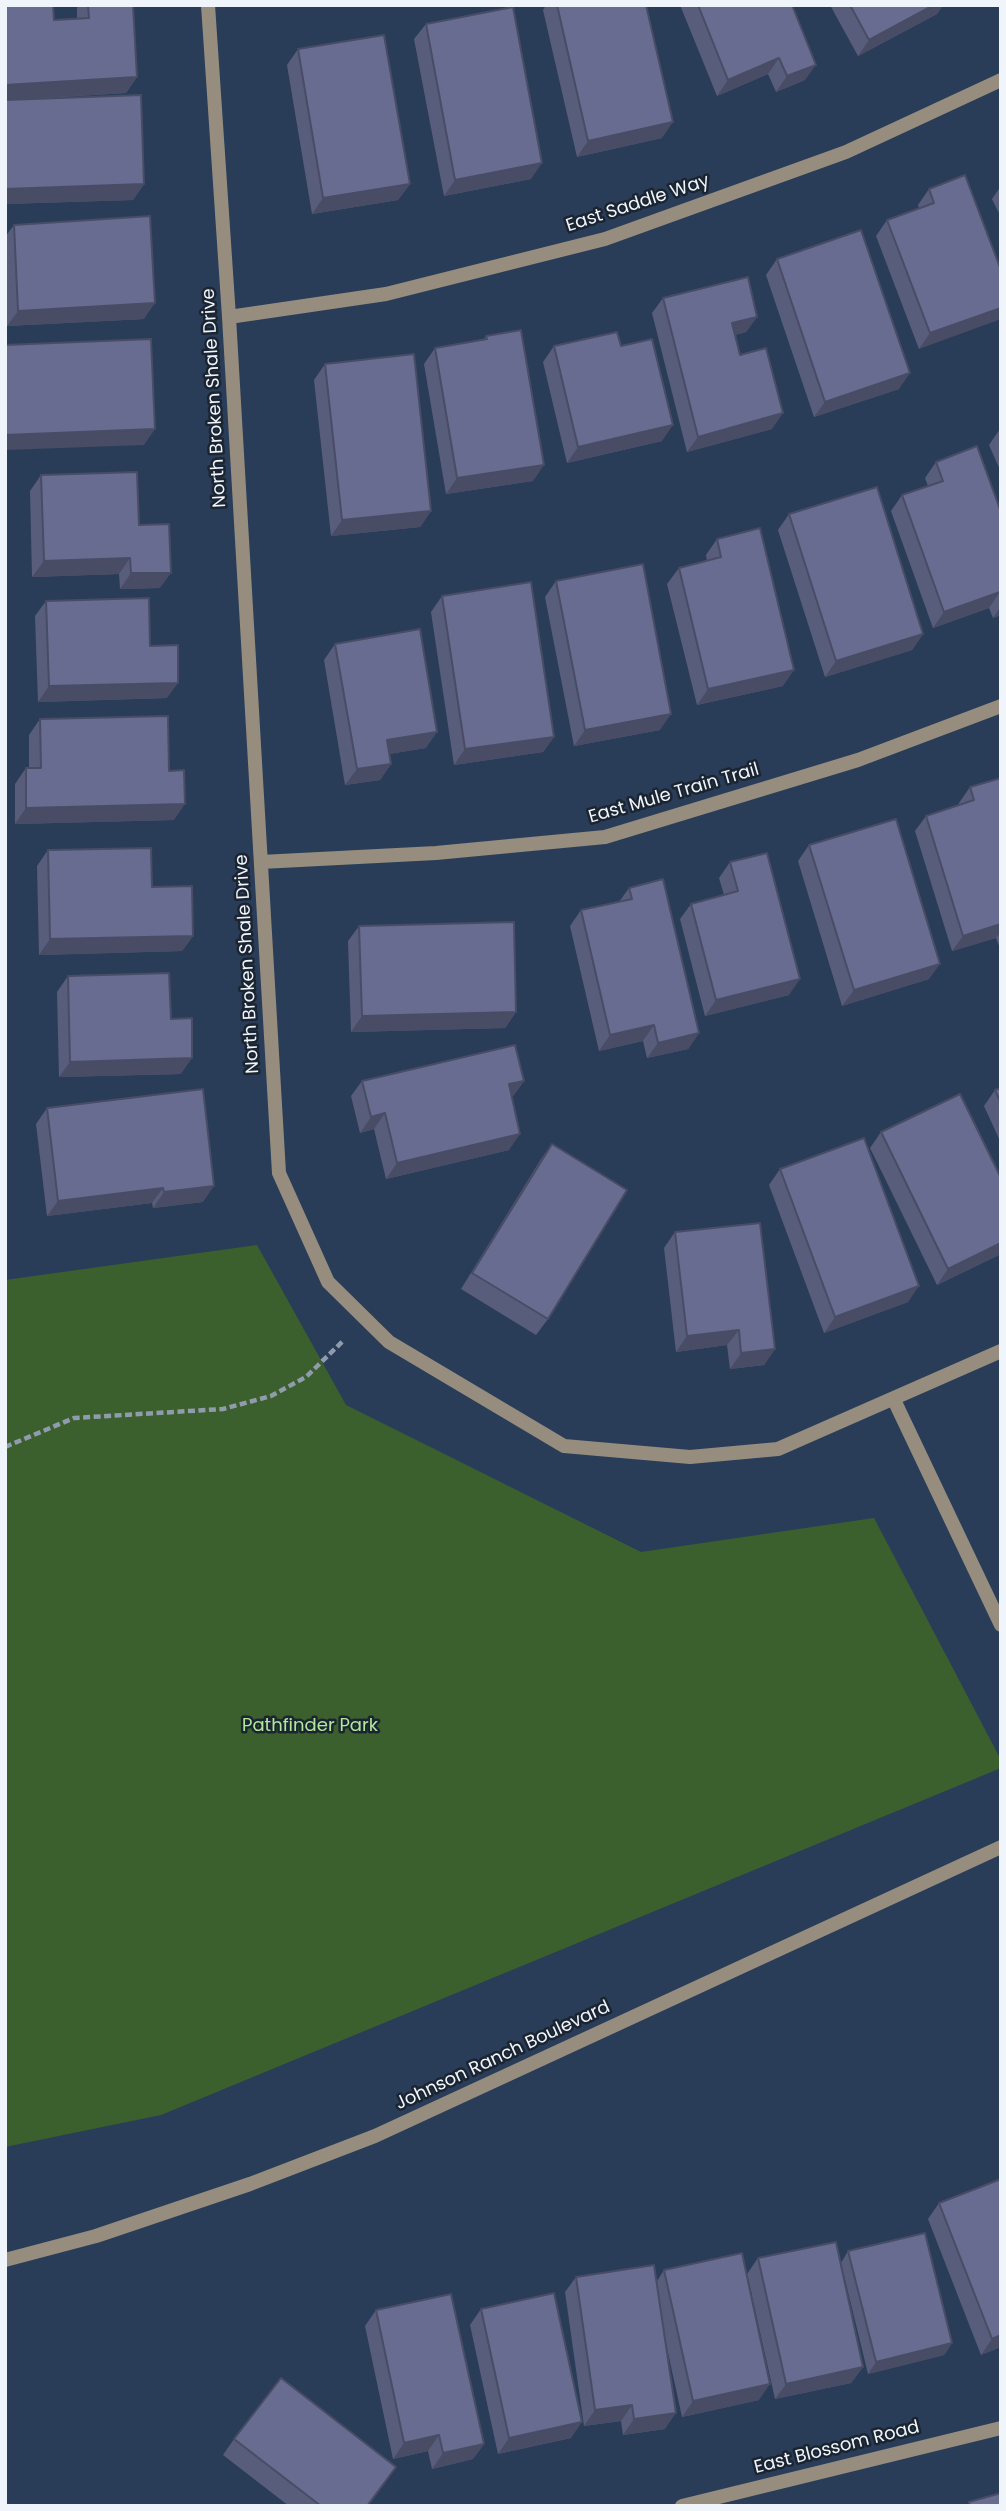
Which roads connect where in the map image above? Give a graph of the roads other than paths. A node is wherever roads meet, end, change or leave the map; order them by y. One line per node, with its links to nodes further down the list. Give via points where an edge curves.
1 (208, 5): 3 (street, North Broken Shale Drive)
2 (1001, 80): 3 (street, East Saddle Way, via 846,152 606,239 386,294)
3 (229, 317): 5 (street, North Broken Shale Drive)
4 (1001, 706): 5 (street, East Mule Train Trail, via 858,760 606,837 436,853)
5 (261, 862): 7 (street, North Broken Shale Drive, via 279,1173 328,1282 389,1342 564,1446 690,1457 778,1450)
6 (1001, 1351): 7 (street, North Broken Shale Drive)
7 (894, 1400): 8 (street)
8 (1001, 1625)
9 (1001, 1847): 10 (street, Johnson Ranch Boulevard, via 376,2136 96,2236)
10 (5, 2260)
11 (1001, 2428): 12 (street, East Blossom Road)
12 (682, 2506)

